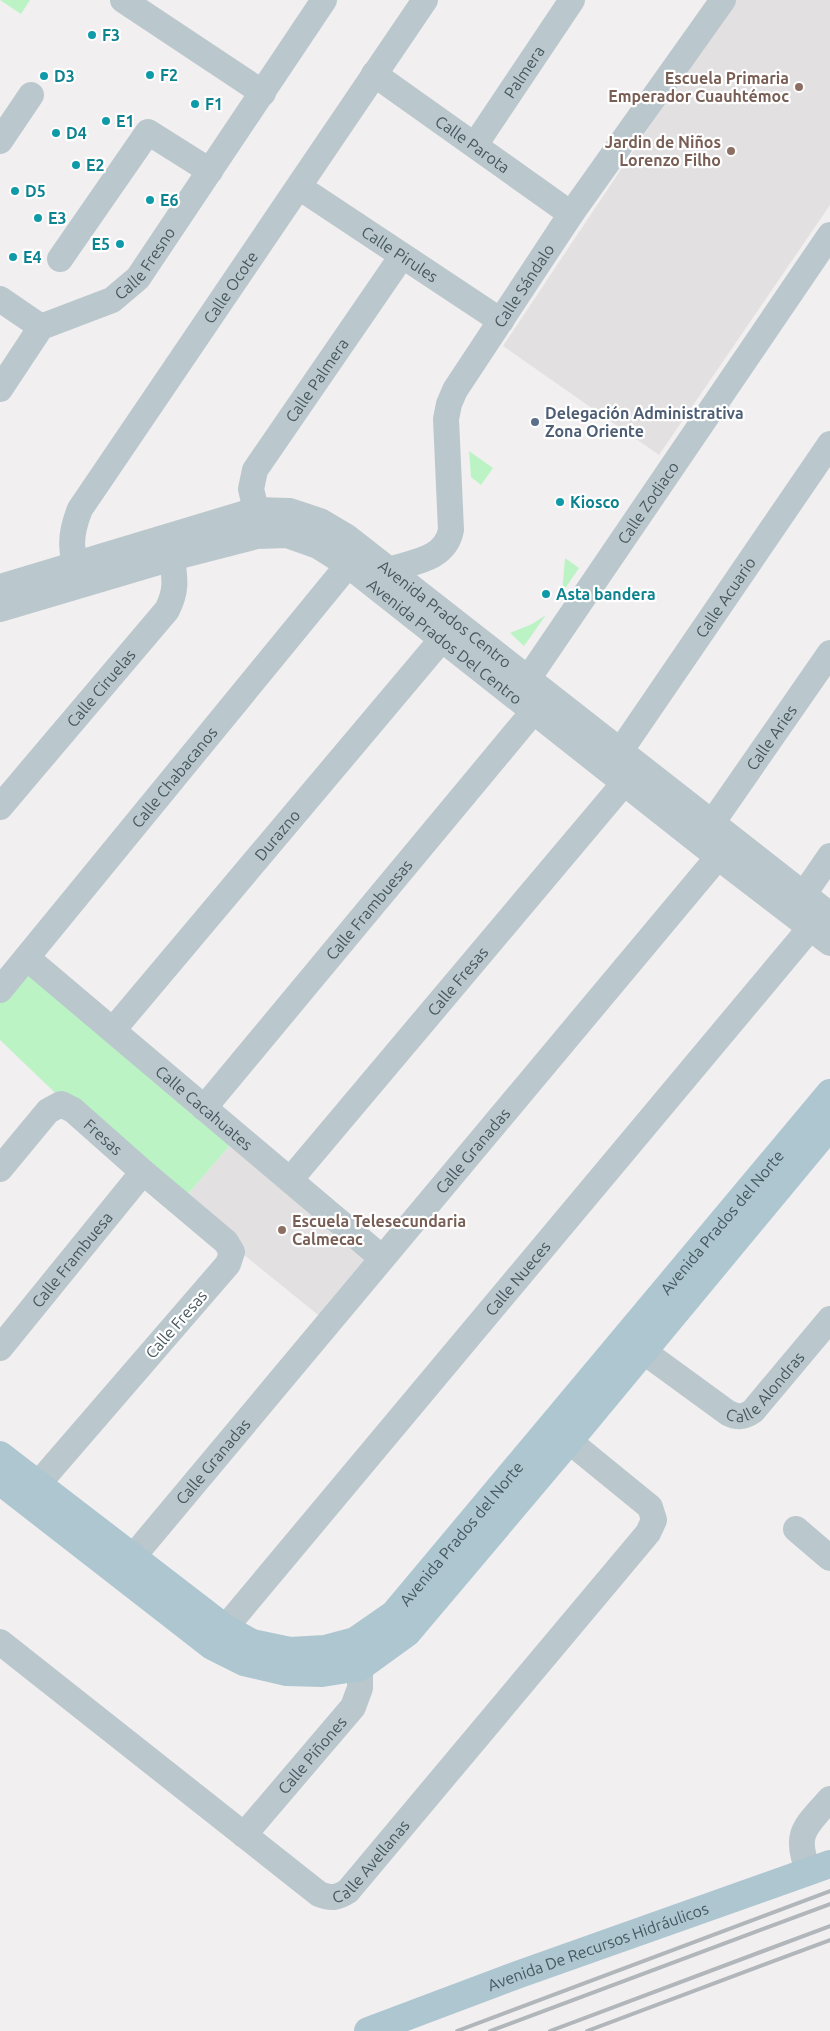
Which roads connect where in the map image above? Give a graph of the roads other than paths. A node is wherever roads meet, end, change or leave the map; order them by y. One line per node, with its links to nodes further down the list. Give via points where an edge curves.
1 (123, 0): 7 (street)
2 (324, 0): 7 (street, Calle Fresno)
3 (425, 0): 6 (street, Calle Ocote)
4 (572, 0): 10 (street, Palmera)
5 (723, 0): 13 (street, Calle Sándalo)
6 (374, 74): 10 (street, Calle Parota); 12 (street, Calle Ocote)
7 (263, 93): 11 (street, Calle Fresno)
8 (31, 95): 9 (street)
9 (0, 141)
10 (475, 145): 13 (street, Calle Parota)
11 (210, 171): 16 (street, via 148,132); 19 (street, Calle Fresno, via 138,278 112,300)
12 (299, 186): 15 (street, Calle Pirules); 26 (street, Calle Ocote, via 80,509 73,526 71,544)
13 (571, 214): 18 (street, Calle Sándalo)
14 (830, 235): 31 (street, Calle Zodiaco)
15 (402, 256): 18 (street, Calle Pirules); 22 (street, Calle Palmera, via 255,470 251,489)
16 (60, 259)
17 (0, 300): 19 (street)
18 (501, 321): 25 (street, Calle Sándalo, via 449,404 446,419 449,541 433,556)
19 (41, 327): 20 (street)
20 (0, 389)
21 (830, 444): 32 (street, Calle Acuario)
22 (256, 510): 25 (street, Avenida Prados Centro, via 290,511 320,521 347,537); 26 (street, Avenida Prados Centro)
23 (172, 558): 24 (street, Avenida Prados Del Centro, via 257,536 287,535 318,546); 26 (street, Avenida Prados Del Centro); 34 (street, Calle Ciruelas, via 174,596 167,610)
24 (348, 565): 29 (street, Avenida Prados Del Centro); 40 (street, Calle Chabacanos)
25 (388, 570): 31 (street, Avenida Prados Centro)
26 (78, 575): 27 (street, Avenida Prados Centro); 28 (street, Avenida Prados Del Centro)
27 (0, 587)
28 (0, 609)
29 (442, 639): 31 (street, Avenida Prados Del Centro); 42 (street, Durazno)
30 (830, 653): 35 (street, Calle Aries)
31 (526, 696): 32 (street, Avenida Prados Centro); 33 (street, Avenida Prados Del Centro); 44 (street, Calle Frambuesas)
32 (621, 750): 35 (street, Avenida Prados Centro)
33 (624, 782): 37 (street, Avenida Prados Del Centro); 48 (street, Calle Fresas)
34 (0, 807)
35 (712, 823): 38 (street, Avenida Prados Centro)
36 (830, 856): 38 (street)
37 (718, 857): 39 (street, Avenida Prados Del Centro); 49 (street, Calle Granadas)
38 (804, 894): 39 (street, Avenida Prados Centro)
39 (824, 929): 62 (street, Calle Nueces)
40 (27, 958): 41 (street, Calle Chabacanos); 42 (street, Calle Cacahuates)
41 (0, 990)
42 (113, 1030): 44 (street, Calle Cacahuates)
43 (830, 1093): 53 (main road, Avenida Prados del Norte)
44 (204, 1108): 48 (street, Calle Cacahuates)
45 (830, 1126): 52 (main road, Avenida Prados del Norte)
46 (0, 1169): 47 (street, Fresas, via 48,1111 61,1104 73,1110)
47 (143, 1172): 51 (street, Calle Frambuesa); 57 (street, Calle Fresas, via 226,1242 232,1252 228,1264)
48 (290, 1180): 49 (street, Calle Cacahuates)
49 (382, 1258): 59 (street, Calle Granadas)
50 (830, 1319): 52 (street, Calle Alondras, via 753,1411 745,1416 736,1417 728,1413)
51 (0, 1348)
52 (643, 1351): 53 (main road, Avenida Prados del Norte)
53 (599, 1386): 54 (main road, Avenida Prados del Norte); 61 (main road, Avenida Prados del Norte)
54 (569, 1441): 61 (main road, Avenida Prados del Norte); 66 (street, Calle Avellanas, via 650,1507 654,1520 648,1533 348,1891 339,1897 319,1894)
55 (0, 1454): 57 (main road, Avenida Prados del Norte)
56 (0, 1481): 64 (main road, Avenida Prados del Norte, via 212,1646 244,1662 287,1672 322,1673)
57 (38, 1484): 59 (main road, Avenida Prados del Norte)
58 (796, 1530): 60 (street)
59 (132, 1558): 62 (main road, Avenida Prados del Norte)
60 (830, 1558)
61 (400, 1624): 62 (main road, Avenida Prados del Norte, via 325,1649 290,1650 252,1643); 64 (main road, Avenida Prados del Norte)
62 (225, 1628)
63 (0, 1642): 66 (street, Calle Avellanas)
64 (360, 1667): 66 (street, Calle Piñones, via 360,1688 353,1706)
65 (830, 1799): 67 (street, via 805,1828 800,1842 803,1857)
66 (244, 1835)
67 (820, 1868): 68 (main road, Avenida De Recursos Hidráulicos, via 517,1974)
68 (368, 2031)

